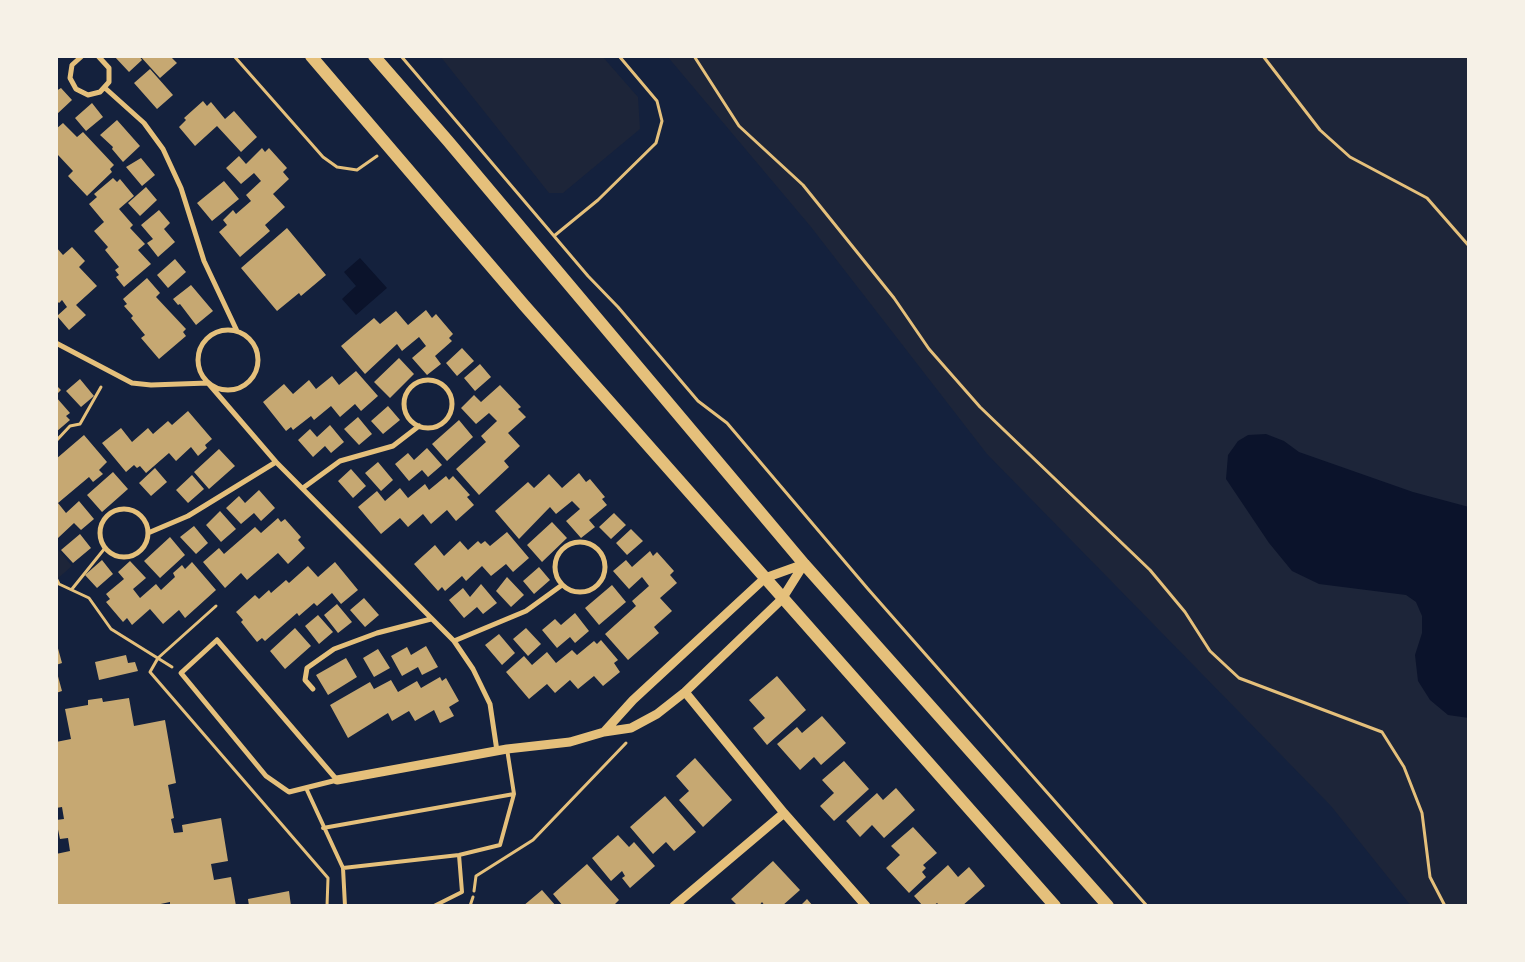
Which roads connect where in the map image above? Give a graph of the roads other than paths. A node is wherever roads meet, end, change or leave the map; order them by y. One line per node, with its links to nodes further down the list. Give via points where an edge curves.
1 (82, 56): 5 (street, via 72,65 72,84 88,94)
2 (98, 56): 5 (street, via 109,68 109,82)
3 (311, 56): 14 (main road)
4 (374, 56): 13 (main road)
5 (105, 88): 6 (street, via 144,122 163,149 181,188 204,261)
6 (237, 331): 8 (street, via 217,332 202,346 198,366); 8 (street, via 253,343 258,352 252,380 235,390 226,391)
7 (56, 343): 8 (street, via 132,383)
8 (208, 383): 10 (street)
9 (418, 426): 9 (street, via 434,427 447,419 451,412 448,390 435,381 420,382 407,392 407,415); 11 (street, via 393,446 340,461)
10 (276, 462): 11 (street); 12 (street, via 188,516)
11 (303, 488): 17 (street)
12 (148, 533): 12 (street, via 142,517 136,512 120,509 112,512 101,524 101,540 105,548 117,556 131,556 143,547)
13 (804, 564): 14 (street); 16 (street); 35 (main road)
14 (765, 578): 16 (main road); 21 (street)
15 (562, 585): 15 (street, via 568,590 583,592 598,586 605,572 598,549 582,542 566,546 555,569); 18 (street, via 526,611)
16 (782, 599): 20 (street); 34 (main road)
17 (431, 619): 18 (street); 19 (street, via 377,633 334,649 307,668 305,680)
18 (454, 641): 22 (street, via 473,669 490,704)
19 (314, 689)
20 (685, 692): 21 (street, via 657,714 631,728); 26 (street)
21 (604, 732): 22 (street, via 570,742)
22 (502, 750): 23 (street); 25 (lane)
23 (337, 780): 24 (street); 24 (street, via 217,640 182,673 266,776 289,792)
24 (306, 788): 27 (lane)
25 (514, 794): 27 (lane); 28 (lane, via 500,845)
26 (784, 812): 32 (street); 33 (street)
27 (323, 828): 29 (lane)
28 (459, 855): 29 (lane); 31 (lane, via 462,892)
29 (342, 868): 30 (lane)
30 (345, 906)
31 (434, 906)
32 (674, 906)
33 (866, 906)
34 (1055, 906)
35 (1108, 906)

